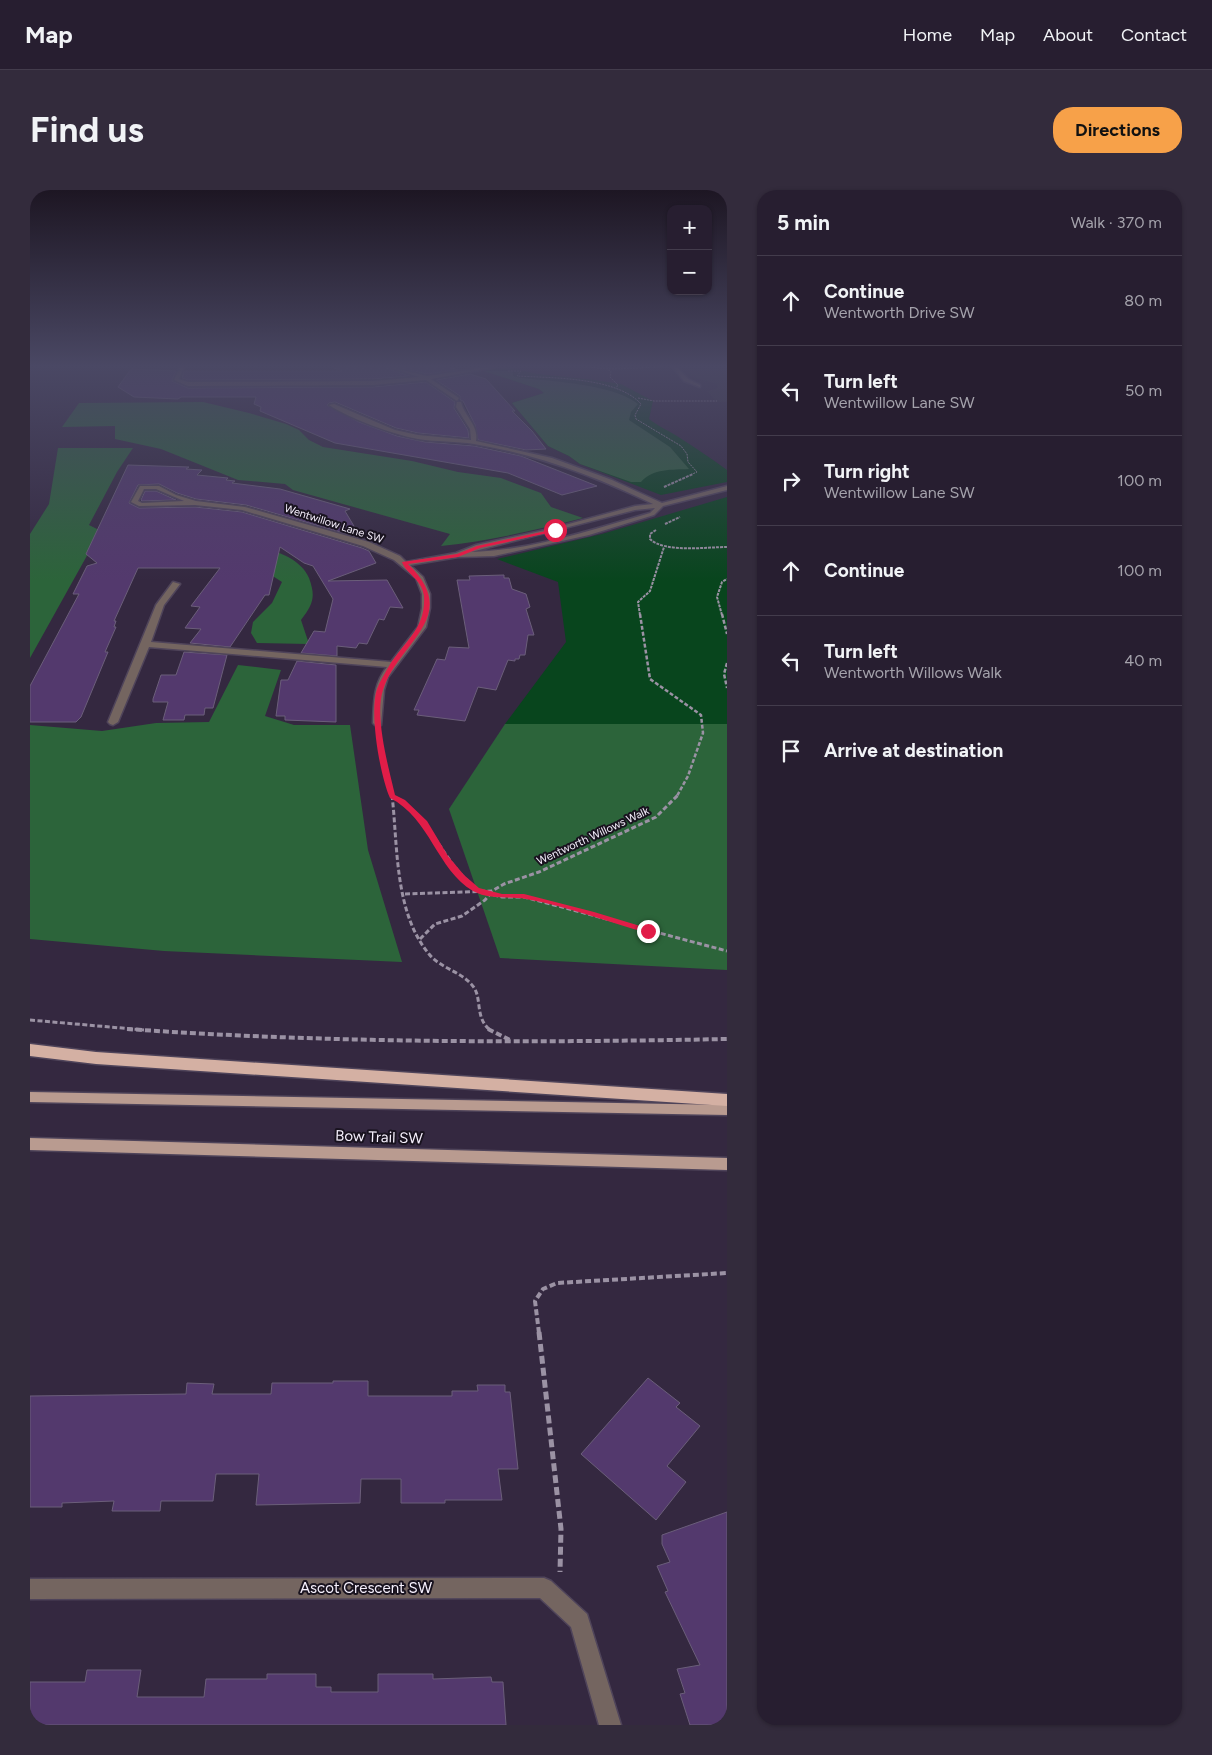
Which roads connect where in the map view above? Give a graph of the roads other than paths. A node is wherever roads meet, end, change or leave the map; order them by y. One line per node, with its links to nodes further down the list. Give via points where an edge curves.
1 (442, 439): 3 (street)
2 (475, 439): 3 (street)
3 (473, 442): 6 (street, via 550,459 610,481)
4 (727, 488): 6 (street)
5 (195, 503): 5 (street, Wentwillow Lane SW, via 157,487 142,487 134,502 142,505); 8 (street, Wentwillow Lane SW, via 252,510 366,544)
6 (661, 505): 7 (street, via 635,508); 7 (street, via 652,514 589,533 494,554)
7 (458, 555): 8 (street)
8 (404, 564): 11 (street, Wentwillow Lane SW, via 419,577 426,594 426,608 422,627)
9 (176, 584): 10 (street, via 167,591 157,611)
10 (146, 644): 11 (street); 12 (street)
11 (392, 665): 13 (street, Wentwillow Lane SW, via 379,690)
12 (113, 722)
13 (378, 723)
14 (30, 1050): 16 (highway, via 105,1059)
15 (30, 1097): 17 (main road)
16 (727, 1100)
17 (727, 1110)
18 (30, 1144): 19 (main road, Bow Trail SW)
19 (727, 1164)
20 (30, 1589): 21 (street, Ascot Crescent SW, via 544,1588 580,1621)
21 (610, 1725)

